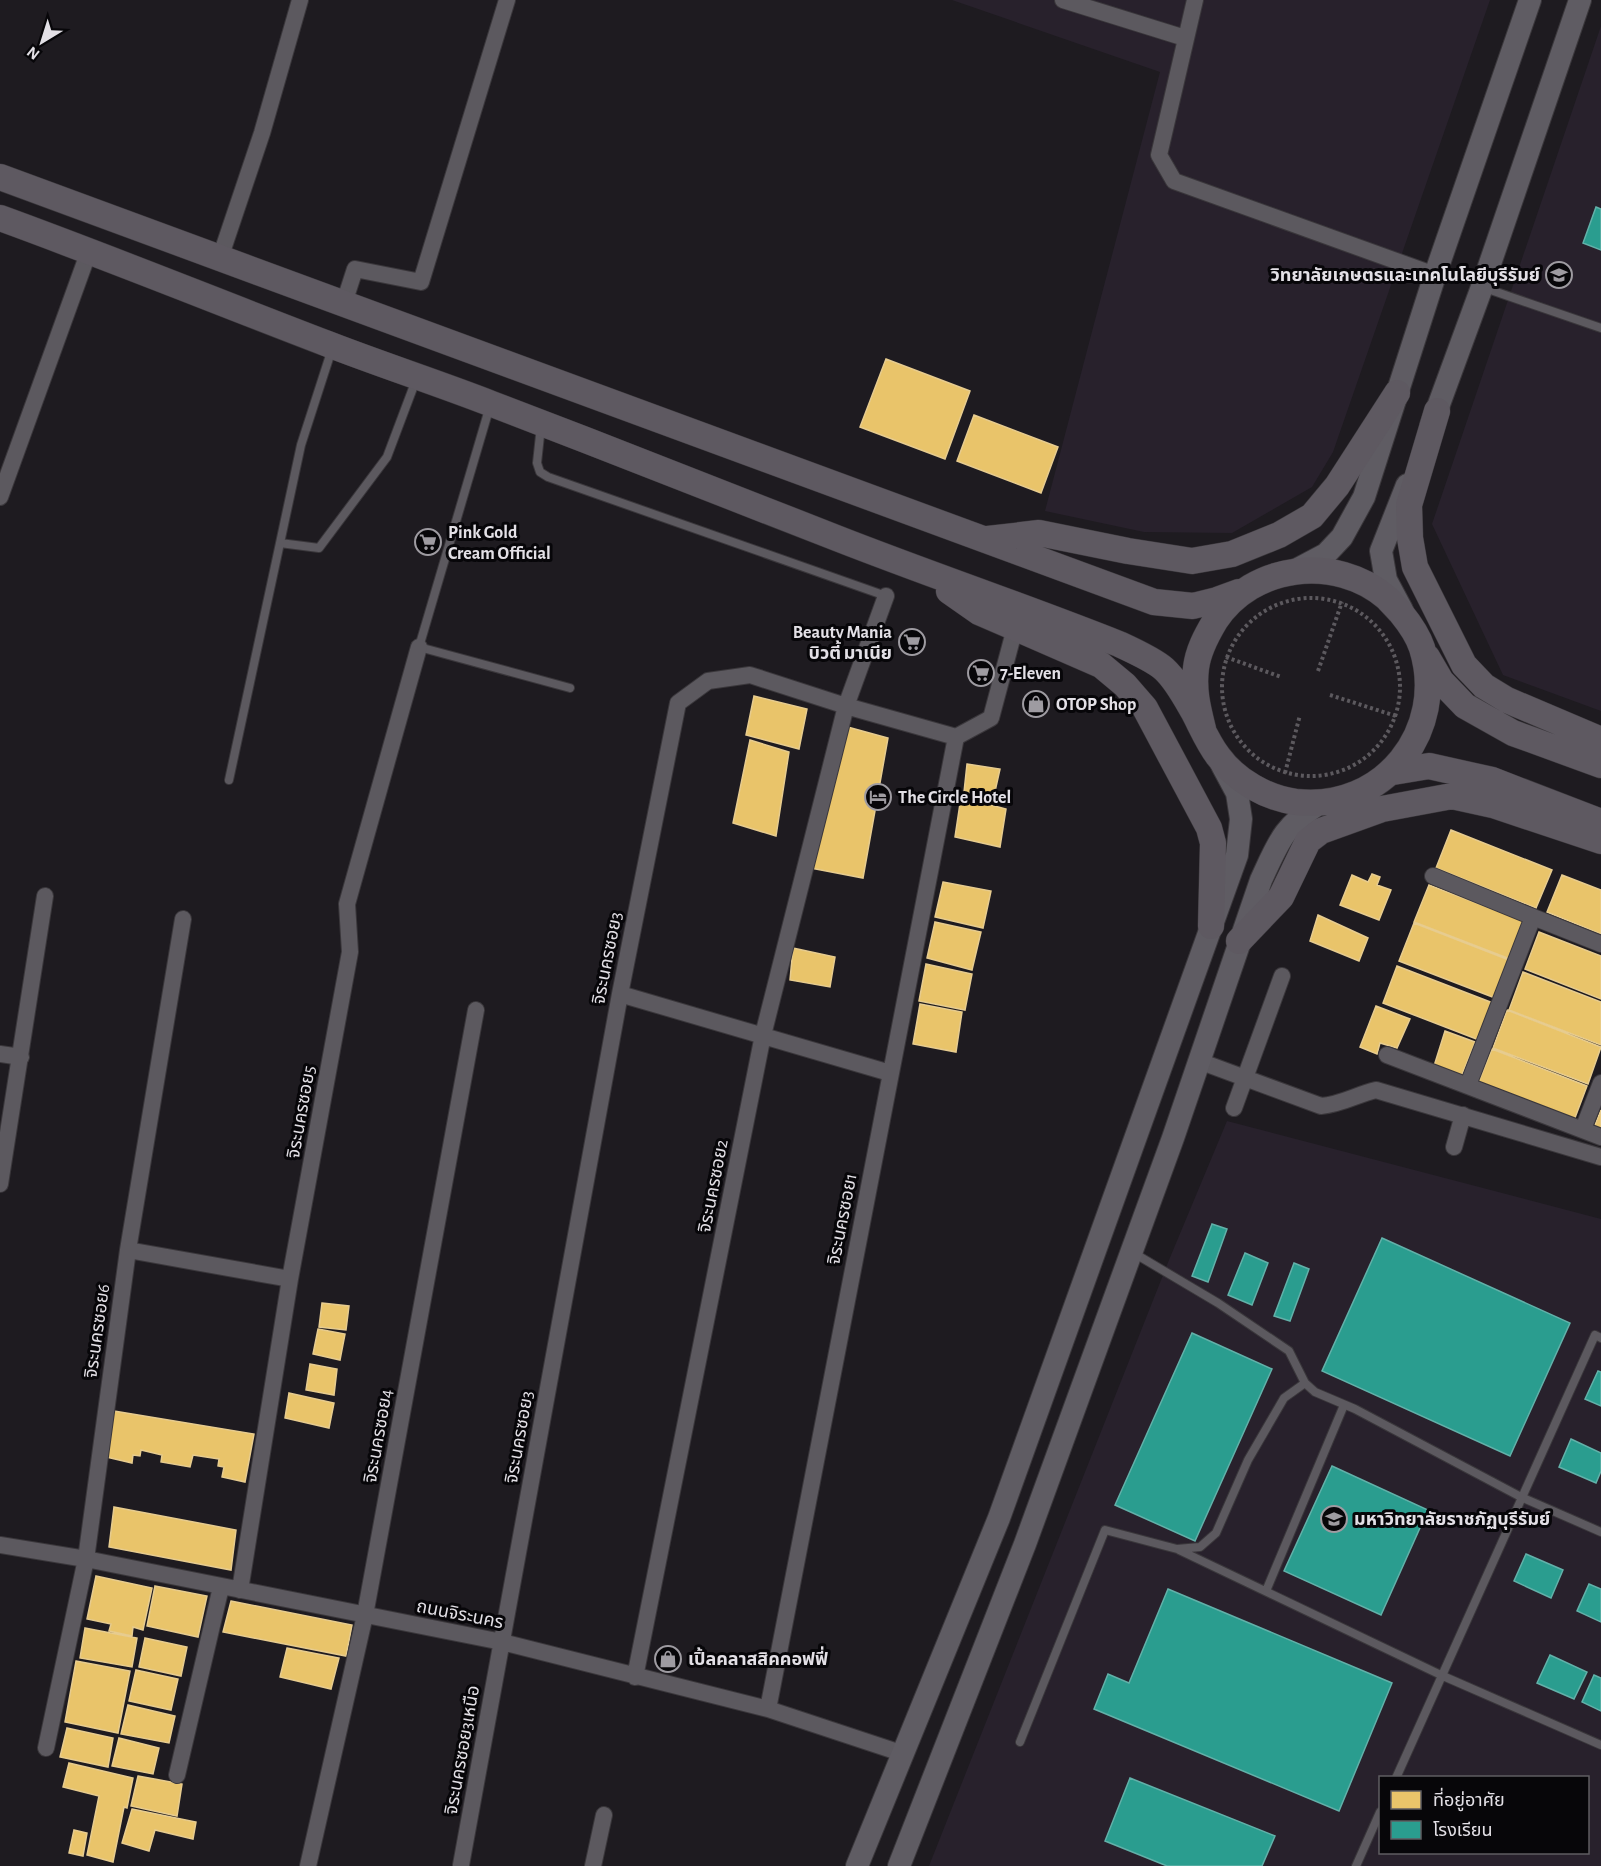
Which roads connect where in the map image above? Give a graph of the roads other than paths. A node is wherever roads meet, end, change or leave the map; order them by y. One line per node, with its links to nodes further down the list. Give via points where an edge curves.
1 (300, 0): 11 (street, via 262,133)
2 (507, 0): 14 (street, via 421,282 355,270)
3 (1063, 0): 7 (street)
4 (1195, 0): 7 (street)
5 (1530, 0): 12 (main road)
6 (1580, 0): 13 (main road)
7 (1185, 38): 12 (street, via 1159,155 1174,181)
8 (0, 177): 11 (main road)
9 (0, 218): 10 (main road)
10 (89, 251): 16 (main road); 22 (street)
11 (220, 258): 14 (main road)
12 (1435, 275): 18 (main road)
13 (1482, 286): 15 (lane); 20 (main road)
14 (344, 303): 23 (main road)
15 (1601, 328)
16 (333, 346): 17 (main road); 24 (lane, via 301,445)
17 (417, 376): 19 (main road); 24 (lane, via 387,457 319,548)
18 (1397, 393): 23 (main road, via 1338,486 1312,516 1280,535 1232,554 1192,561 1040,533); 26 (main road, via 1364,497 1342,537 1326,554)
19 (491, 404): 21 (main road); 31 (lane)
20 (1437, 411): 29 (main road, via 1381,550 1386,580); 37 (main road, via 1409,505 1415,567 1464,665 1484,686 1507,700)
21 (541, 423): 25 (main road); 28 (lane, via 537,463 540,472 548,477)
22 (0, 496)
23 (985, 540): 27 (main road, via 1154,602 1193,606)
24 (280, 543): 41 (lane)
25 (919, 570): 30 (main road, via 979,612); 35 (main road, via 1125,647 1164,669)
26 (1294, 571): 27 (main road); 29 (main road, via 1327,571 1359,580 1388,598)
27 (1245, 590): 35 (main road, via 1222,611 1205,637 1196,668 1195,699)
28 (886, 596): 34 (street, จิระนครซอย2)
29 (1410, 623): 32 (main road)
30 (1015, 628): 36 (street, via 991,718); 49 (main road, via 1101,666 1145,708 1209,828 1213,843)
31 (419, 646): 33 (lane); 73 (street, จิระนครซอย5, via 347,904 350,952)
32 (1421, 646): 39 (main road, via 1441,681 1465,706 1514,733); 40 (main road, via 1428,679 1426,713 1413,745)
33 (570, 688)
34 (846, 706): 36 (street, จิระนครซอย3); 53 (street, จิระนครซอย3, via 750,675 708,681 678,703); 55 (street, จิระนครซอย2)
35 (1203, 729): 38 (main road)
36 (956, 737): 60 (street, จิระนครซอย1)
37 (1601, 740)
38 (1218, 757): 42 (main road, via 1263,793 1291,802); 49 (main road, via 1237,793 1240,819 1237,855)
39 (1601, 765)
40 (1393, 772): 42 (main road, via 1359,794); 43 (main road, via 1429,766 1492,780)
41 (229, 780)
42 (1320, 803): 50 (main road, via 1298,818 1280,838)
43 (1601, 822)
44 (1601, 841): 50 (main road, via 1493,805 1452,796 1382,809 1321,831 1308,841 1281,897)
45 (1433, 876): 47 (street)
46 (45, 896): 58 (street)
47 (1533, 917): 51 (street); 63 (street)
48 (183, 919): 71 (street, จิระนครซอย6)
49 (1211, 926): 93 (main road, via 999,1518)
50 (1239, 941): 59 (main road)
51 (1601, 944)
52 (1282, 976): 61 (street)
53 (620, 994): 55 (street); 86 (street, จิระนครซอย3)
54 (476, 1010): 85 (street, จิระนครซอย4)
55 (763, 1035): 60 (street); 88 (street, จิระนครซอย2)
56 (0, 1054): 58 (street)
57 (1387, 1055): 63 (street)
58 (21, 1057): 70 (street)
59 (1199, 1061): 61 (street); 72 (main road)
60 (890, 1073): 89 (street, จิระนครซอย1)
61 (1244, 1078): 64 (street); 65 (street, via 1321,1106 1340,1104 1376,1090)
62 (1601, 1083): 66 (street)
63 (1468, 1084): 66 (street)
64 (1234, 1108)
65 (1463, 1115): 68 (street); 69 (street)
66 (1582, 1129): 67 (street)
67 (1601, 1137)
68 (1454, 1147)
69 (1601, 1157)
70 (0, 1185)
71 (128, 1250): 73 (street); 81 (street, จิระนครซอย6)
72 (1132, 1252): 75 (lane, via 1289,1351); 102 (main road, via 1025,1544)
73 (290, 1279): 83 (street, จิระนครซอย5)
74 (1601, 1338): 77 (lane, via 1594,1335)
75 (1305, 1383): 76 (lane); 80 (lane, via 1284,1398 1274,1413 1216,1533 1200,1547)
76 (1344, 1405): 77 (lane); 84 (lane)
77 (1521, 1497): 78 (lane); 87 (lane)
78 (1601, 1532)
79 (0, 1545): 81 (street, ถนนจิระนคร)
80 (1177, 1549): 84 (lane); 90 (lane, via 1105,1530)
81 (86, 1559): 82 (street, ถนนจิระนคร); 92 (street, จิระนครซอย6)
82 (221, 1587): 83 (street, ถนนจิระนคร); 94 (street)
83 (240, 1590): 85 (street, ถนนจิระนคร)
84 (1266, 1591): 87 (lane)
85 (365, 1615): 86 (street, ถนนจิระนคร); 99 (street, จิระนครซอย4)
86 (502, 1642): 88 (street, ถนนจิระนคร); 98 (street, จิระนครซอย3เหนือ)
87 (1443, 1676): 91 (lane); 95 (lane)
88 (635, 1677): 89 (street, ถนนจิระนคร)
89 (768, 1710): 93 (street, ถนนจิระนคร)
90 (1020, 1742)
91 (1601, 1745)
92 (46, 1748)
93 (904, 1754): 101 (main road)
94 (177, 1775)
95 (1397, 1776)
96 (1379, 1814): 103 (lane)
97 (604, 1815): 100 (street)
98 (461, 1865)
99 (308, 1866)
100 (593, 1866)
101 (857, 1866)
102 (899, 1866)
103 (1356, 1866)

